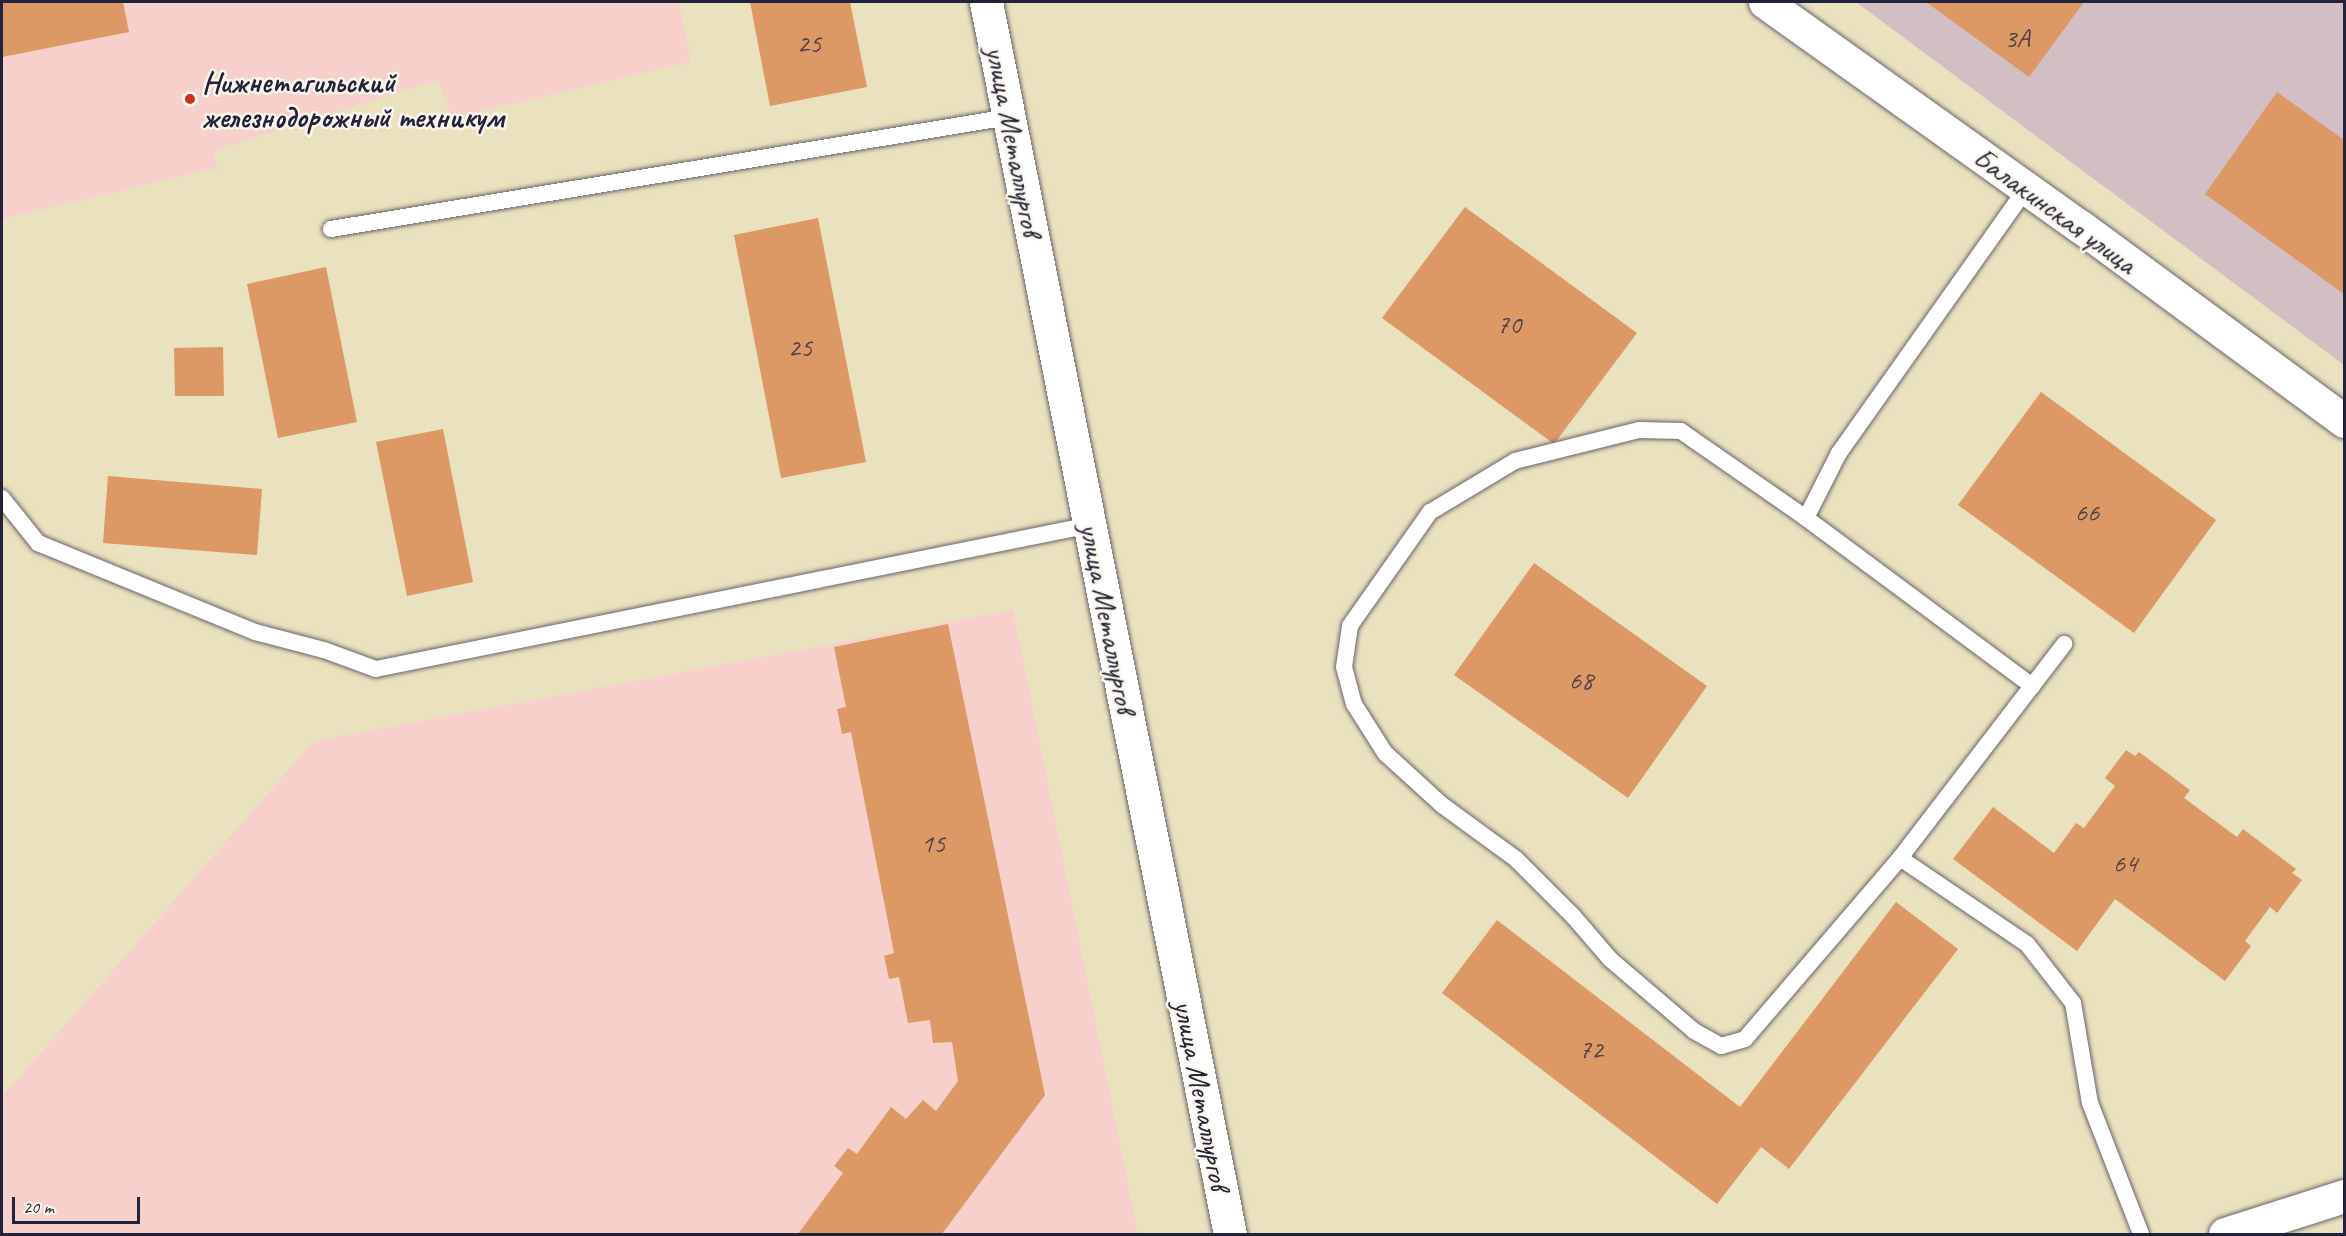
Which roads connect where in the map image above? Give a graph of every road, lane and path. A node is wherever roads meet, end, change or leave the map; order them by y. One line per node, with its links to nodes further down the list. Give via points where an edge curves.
1 (986, 2): 3 (street, улица Металлургов)
2 (1765, 2): 4 (street, Балакинская улица)
3 (1009, 117): 5 (lane); 9 (street, улица Металлургов)
4 (2026, 189): 6 (street, Балакинская улица); 8 (lane, via 1839,453)
5 (332, 229)
6 (2344, 421)
7 (2, 498): 9 (lane, via 38,543 255,632 376,669)
8 (1806, 518): 11 (lane); 12 (lane, via 1681,431 1639,430 1515,461 1430,512 1350,626 1344,667 1354,704 1385,753 1442,805 1516,859 1611,960 1694,1031 1721,1046 1745,1039)
9 (1090, 525): 14 (street, улица Металлургов)
10 (2064, 644): 11 (lane)
11 (2032, 686): 12 (lane)
12 (1900, 858): 15 (lane, via 2027,944 2073,1003 2090,1103)
13 (2344, 1196): 16 (street)
14 (1230, 1234)
15 (2141, 1234)
16 (2225, 1234)

